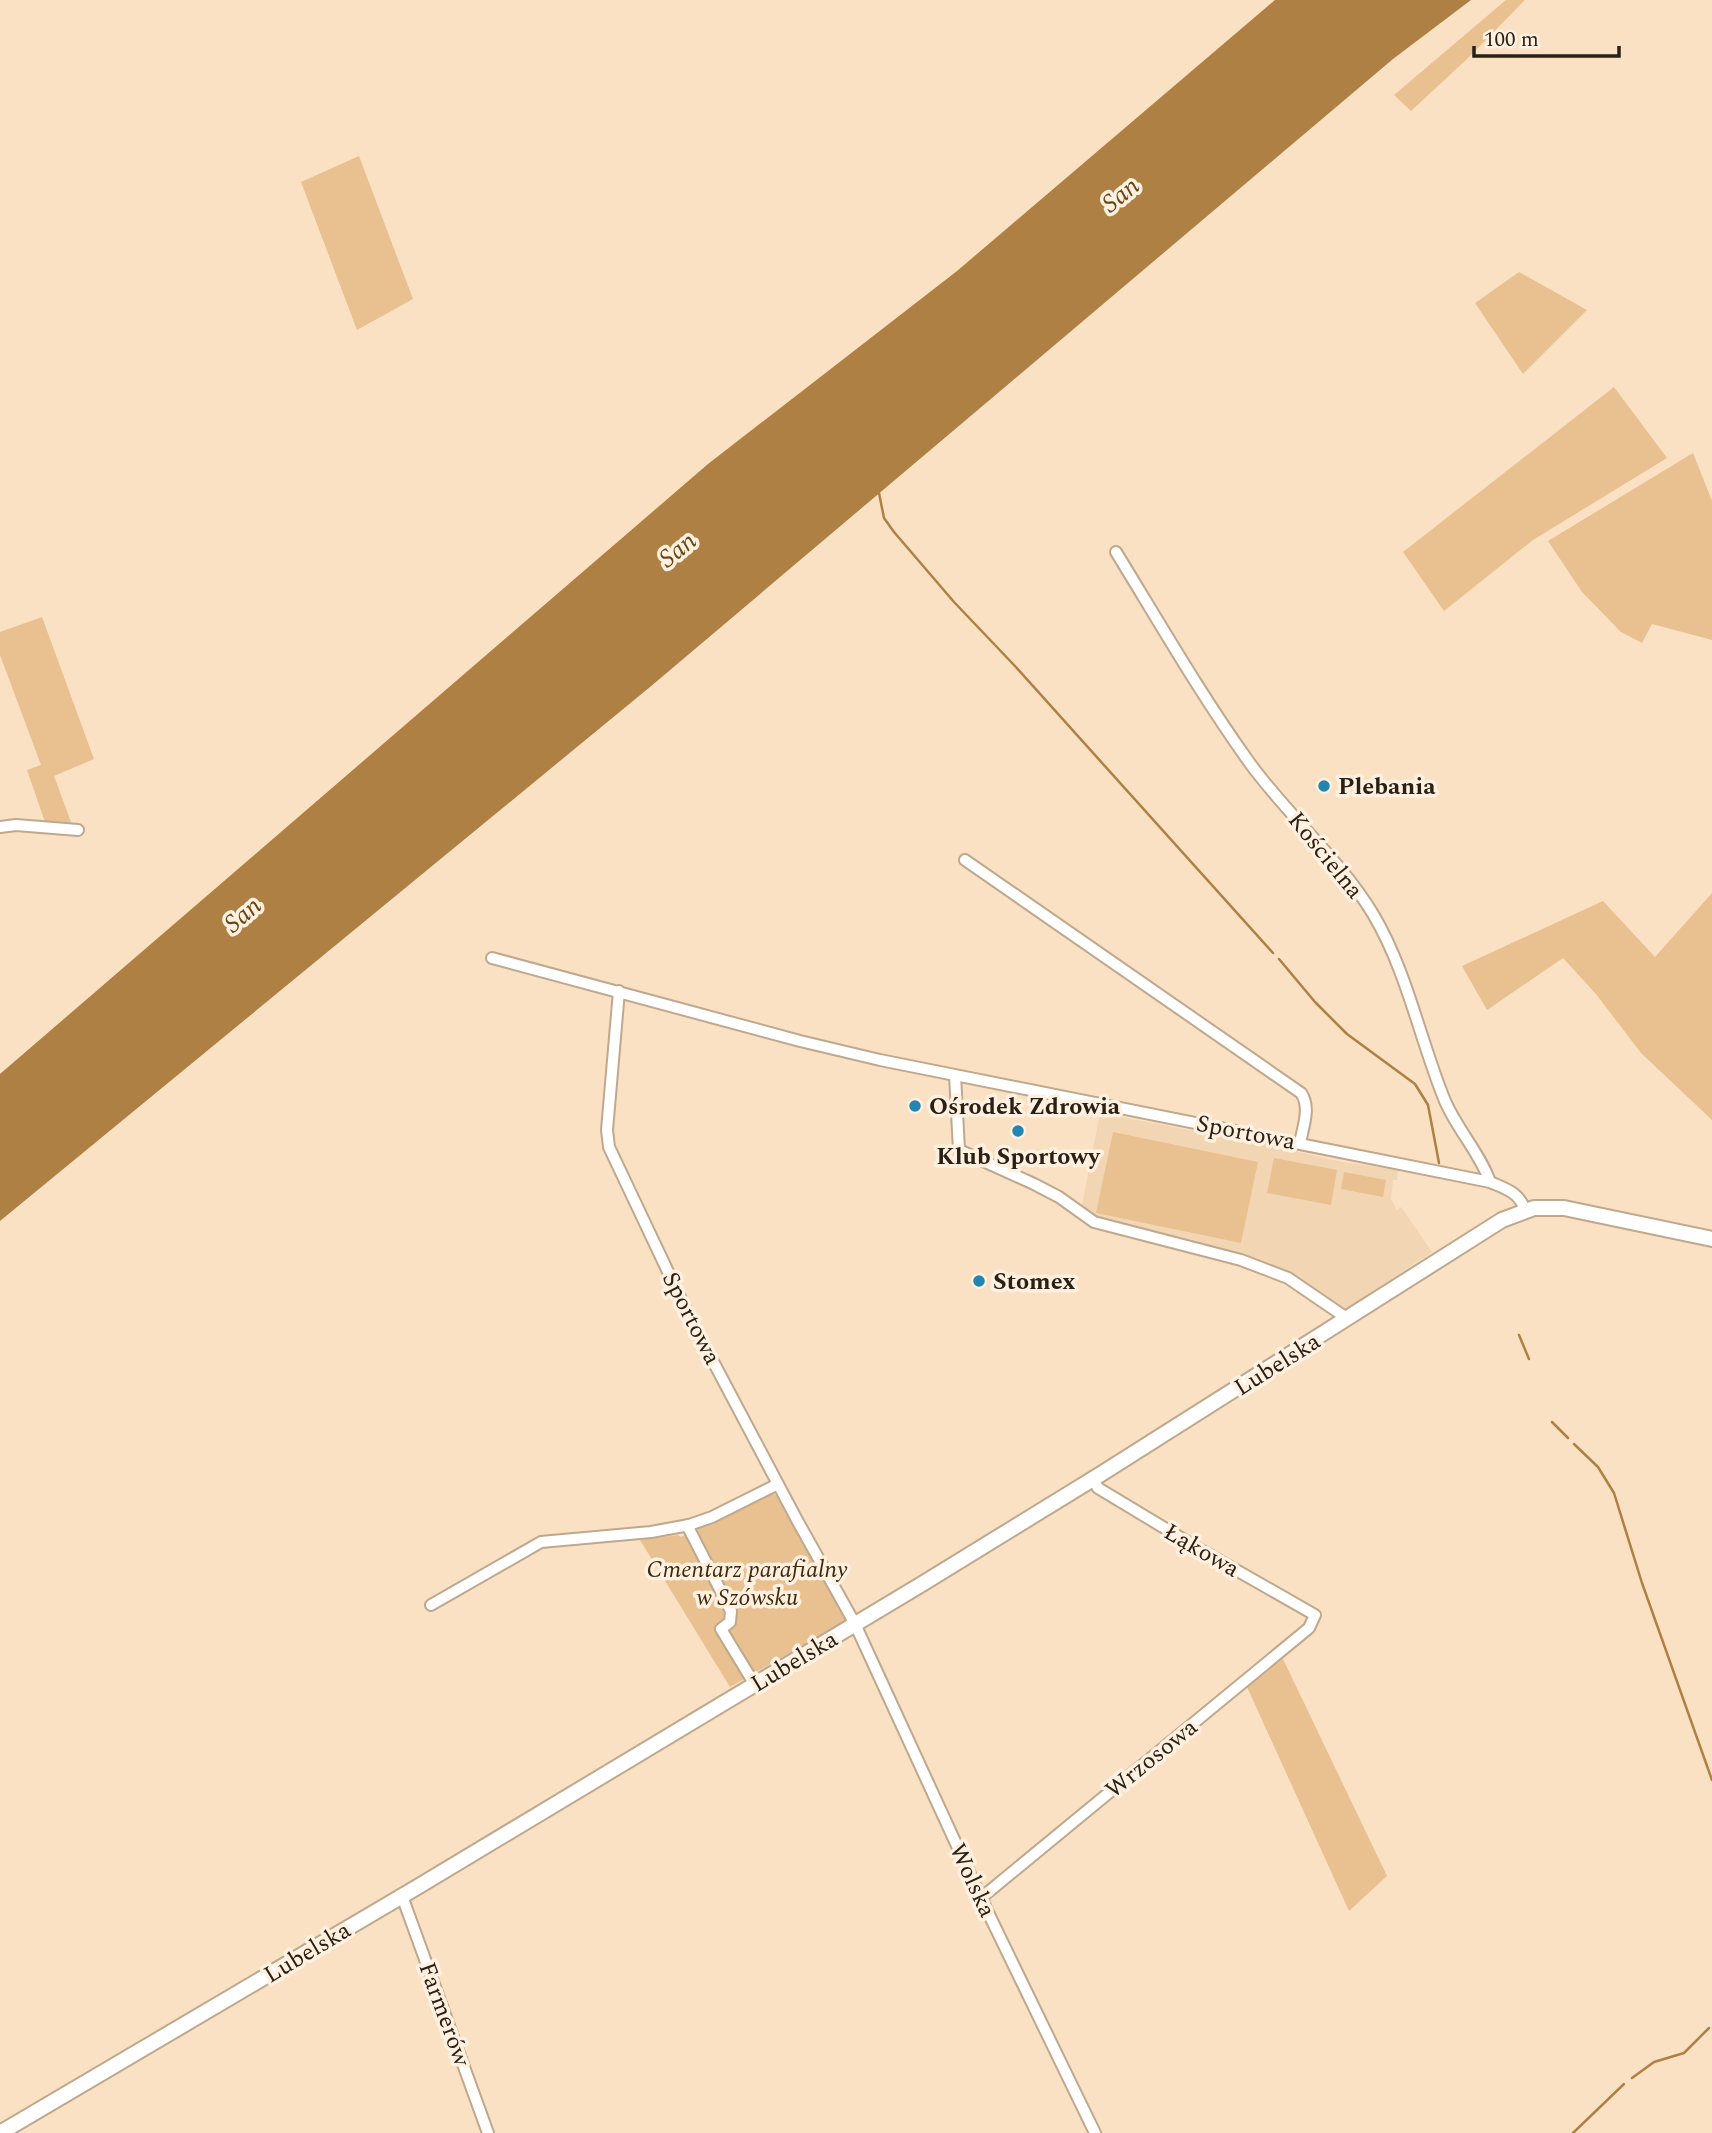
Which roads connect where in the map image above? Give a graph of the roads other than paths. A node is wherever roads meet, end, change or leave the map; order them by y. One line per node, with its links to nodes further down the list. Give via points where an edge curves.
1 (1116, 552): 9 (street, Kościelna, via 1251,764 1372,912 1391,948 1445,1101)
2 (0, 827): 3 (street)
3 (78, 830)
4 (965, 860): 8 (street, via 1301,1093 1307,1107)
5 (492, 958): 6 (street, Sportowa)
6 (619, 991): 7 (street, Sportowa, via 800,1041); 14 (street, Sportowa, via 609,1147 688,1314)
7 (955, 1075): 8 (street, Sportowa); 12 (street, via 959,1150 1059,1197 1094,1222 1241,1260 1288,1278)
8 (1300, 1143): 9 (street, Sportowa)
9 (1490, 1182): 10 (street, Sportowa, via 1516,1194)
10 (1525, 1210): 11 (main road, Lubelska, via 1576,1210); 12 (main road, Lubelska)
11 (1712, 1239)
12 (1348, 1319): 13 (main road, Lubelska)
13 (1093, 1479): 17 (street, Łąkowa, via 1098,1488); 18 (main road, Lubelska)
14 (778, 1484): 15 (street); 18 (street, Sportowa)
15 (687, 1525): 16 (street, via 541,1542); 19 (street, via 731,1611 730,1622 721,1629)
16 (431, 1605)
17 (1315, 1615): 21 (street, Wrzosowa, via 1310,1629)
18 (855, 1624): 19 (main road, Lubelska); 21 (street, Wolska)
19 (755, 1685): 20 (main road, Lubelska)
20 (402, 1896): 22 (main road, Lubelska); 23 (street, Farmerów)
21 (981, 1898): 24 (street, Wolska)
22 (0, 2133)
23 (488, 2133)
24 (1095, 2133)

